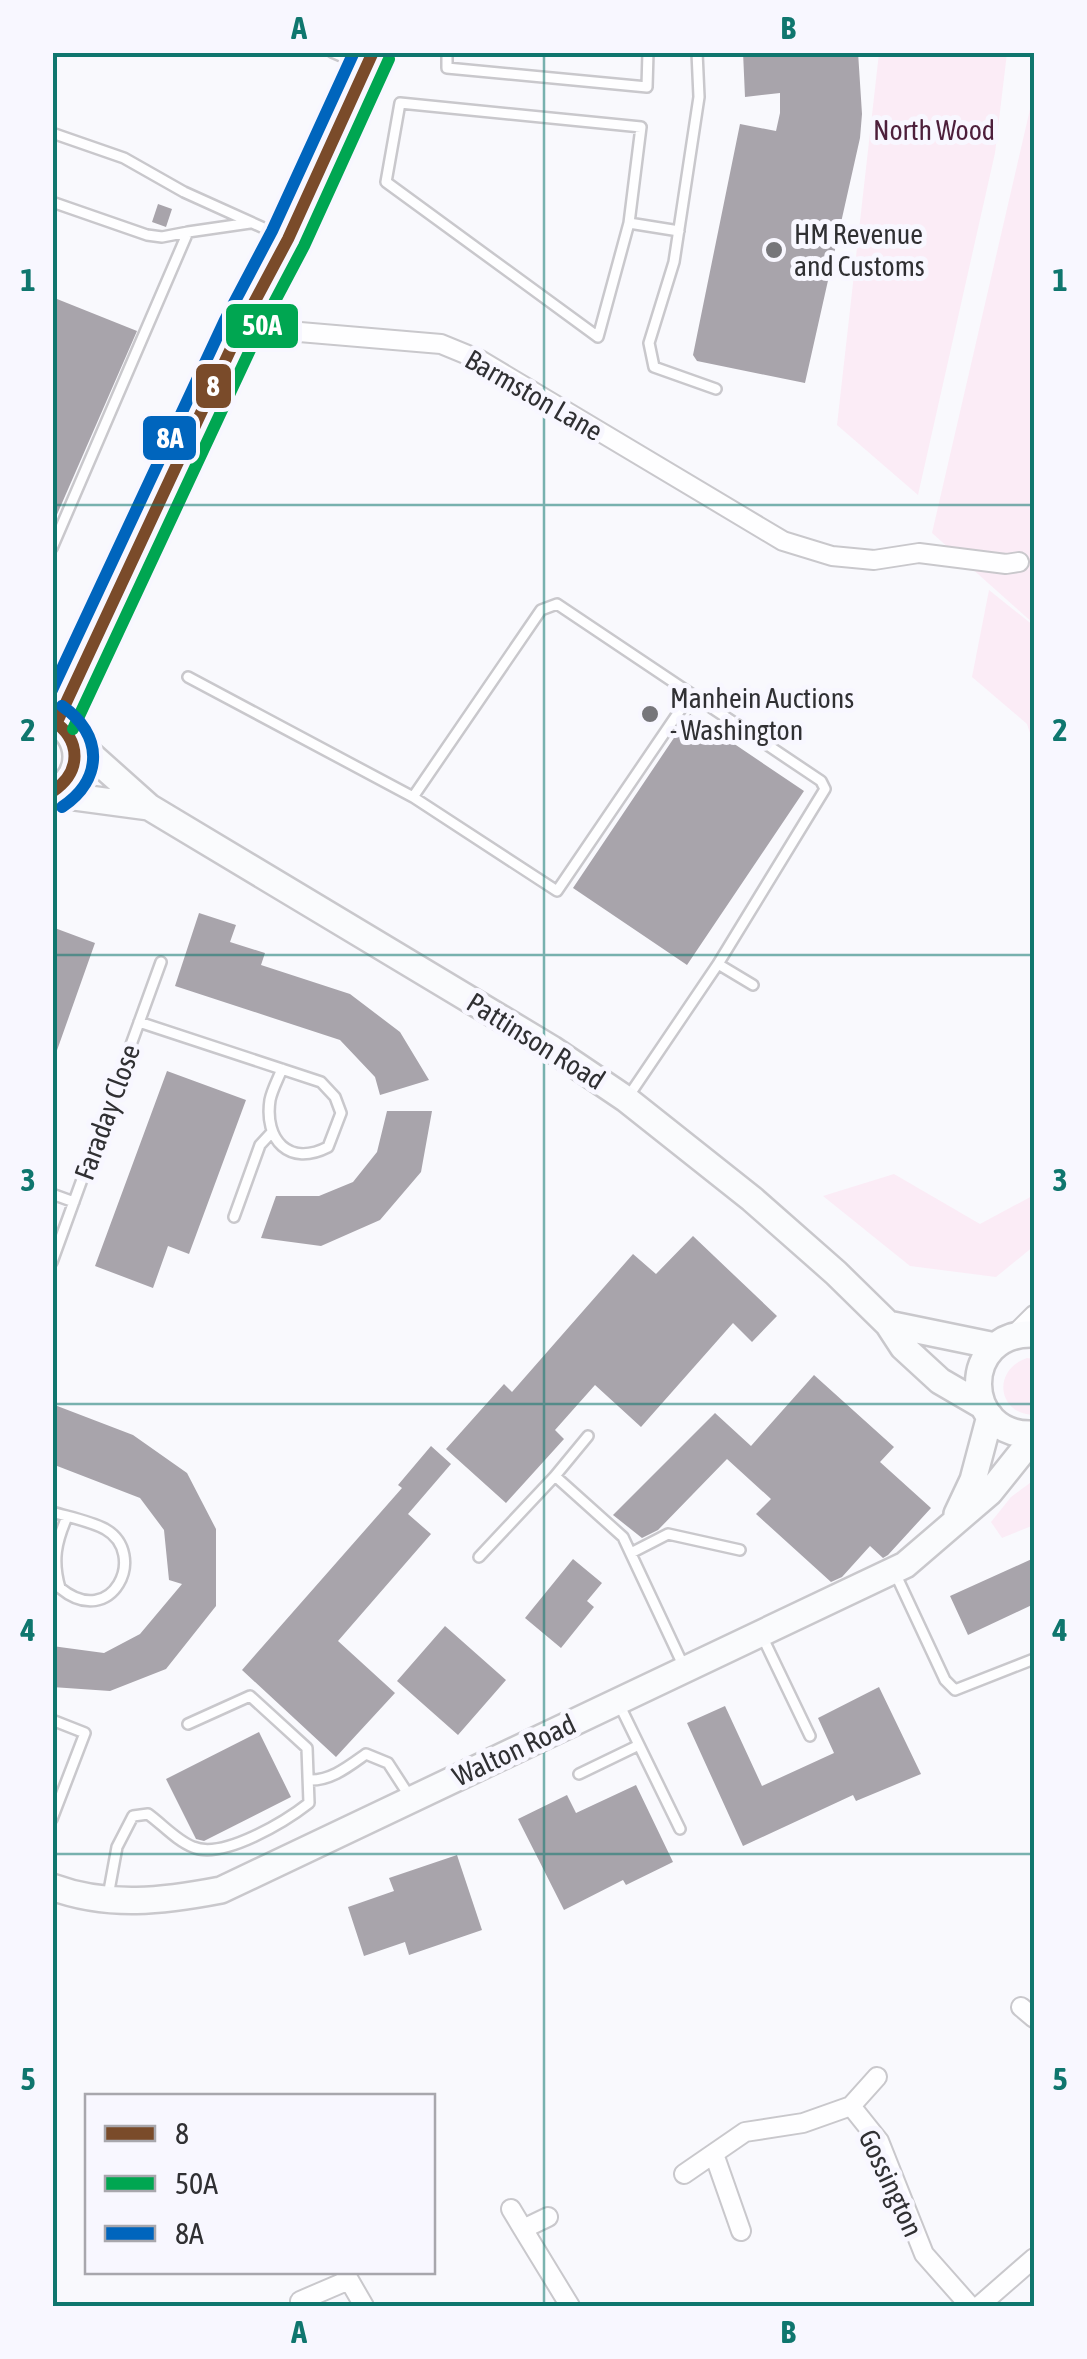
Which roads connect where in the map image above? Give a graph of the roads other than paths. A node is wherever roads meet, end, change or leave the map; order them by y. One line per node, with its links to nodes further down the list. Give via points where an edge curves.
1 (332, 52): 5 (lane)
2 (446, 52): 3 (lane, via 447,68 647,87)
3 (648, 52)
4 (698, 52): 10 (lane, via 699,97)
5 (370, 60): 12 (street)
6 (52, 133): 8 (lane, via 124,158)
7 (52, 202): 11 (lane, via 147,235)
8 (250, 223): 11 (lane); 12 (lane)
9 (630, 223): 9 (lane, via 598,336 386,182 400,104 641,128); 10 (lane)
10 (679, 231): 14 (lane, via 649,343 654,367)
11 (188, 232): 15 (lane)
12 (288, 239): 13 (street)
13 (240, 328): 16 (street, Barmston Lane, via 440,344 480,360 783,541 832,556); 19 (street)
14 (716, 390)
15 (52, 548)
16 (1019, 562)
17 (188, 677): 21 (lane)
18 (692, 694): 21 (lane, via 557,604 540,610); 21 (lane, via 557,890); 24 (lane, via 822,781 825,790)
19 (61, 727): 20 (street, via 78,756 74,772); 22 (street, Pattinson Road)
20 (52, 793): 22 (street, Pattinson Road)
21 (413, 798)
22 (149, 806): 28 (street, Pattinson Road)
23 (161, 962): 26 (lane, Faraday Close)
24 (718, 964): 25 (lane); 28 (lane)
25 (752, 985)
26 (139, 1022): 27 (lane, Faraday Close); 31 (lane, Faraday Close)
27 (282, 1070): 29 (lane, via 270,1098); 29 (lane, Faraday Close, via 322,1082 340,1114 328,1147 316,1154 286,1150)
28 (626, 1099): 35 (street, Pattinson Road, via 752,1199)
29 (272, 1132): 32 (lane, via 260,1145)
30 (52, 1194): 31 (lane, Faraday Close)
31 (74, 1202): 33 (lane, Faraday Close)
32 (234, 1217)
33 (52, 1262)
34 (1034, 1315): 36 (street)
35 (888, 1324): 36 (street); 37 (street, Pattinson Road, via 940,1381)
36 (1015, 1338): 37 (street, Walton Road, via 985,1358 978,1390)
37 (986, 1411): 38 (street, Pattinson Road, via 1011,1431); 43 (street, Walton Road, via 973,1480)
38 (1034, 1435): 43 (street, Walton Road, via 990,1492)
39 (588, 1436): 40 (lane)
40 (555, 1476): 45 (lane, via 623,1537); 46 (lane)
41 (52, 1512): 42 (lane)
42 (67, 1516): 42 (lane, via 106,1530 120,1544 126,1560 121,1578 100,1601 84,1602 60,1588 56,1545)
43 (952, 1523): 47 (street, Walton Road)
44 (740, 1550): 45 (lane, via 668,1534)
45 (631, 1553): 50 (lane)
46 (479, 1557)
47 (894, 1570): 48 (street, Walton Road); 49 (lane, via 955,1690)
48 (760, 1634): 50 (street, Walton Road); 54 (lane)
49 (1034, 1659)
50 (686, 1669): 51 (street, Walton Road)
51 (618, 1701): 55 (lane); 58 (street, Walton Road)
52 (52, 1720): 59 (lane, via 85,1733)
53 (188, 1724): 57 (lane, via 250,1696 307,1748)
54 (810, 1736)
55 (639, 1745): 56 (lane); 60 (lane)
56 (580, 1774)
57 (309, 1780): 58 (lane, via 340,1772 366,1754 388,1763); 62 (lane, via 309,1803 221,1848 194,1848 148,1814 133,1816 117,1848)
58 (412, 1799): 62 (street, Walton Road, via 221,1890 171,1900)
59 (52, 1820)
60 (680, 1830)
61 (52, 1887): 62 (street, Walton Road)
62 (108, 1899)
63 (877, 2077): 64 (street, Gossington)
64 (851, 2106): 65 (street, Gossington, via 804,2123 745,2132); 76 (street, Gossington, via 878,2141 924,2254)
65 (714, 2154): 66 (street, Gossington); 70 (street)
66 (684, 2174)
67 (511, 2210): 69 (street)
68 (548, 2217): 69 (street)
69 (523, 2228): 75 (street)
70 (741, 2231)
71 (1034, 2258): 77 (street)
72 (347, 2276): 73 (street); 74 (street)
73 (300, 2302)
74 (364, 2306)
75 (570, 2306)
76 (970, 2306)
77 (979, 2306)

